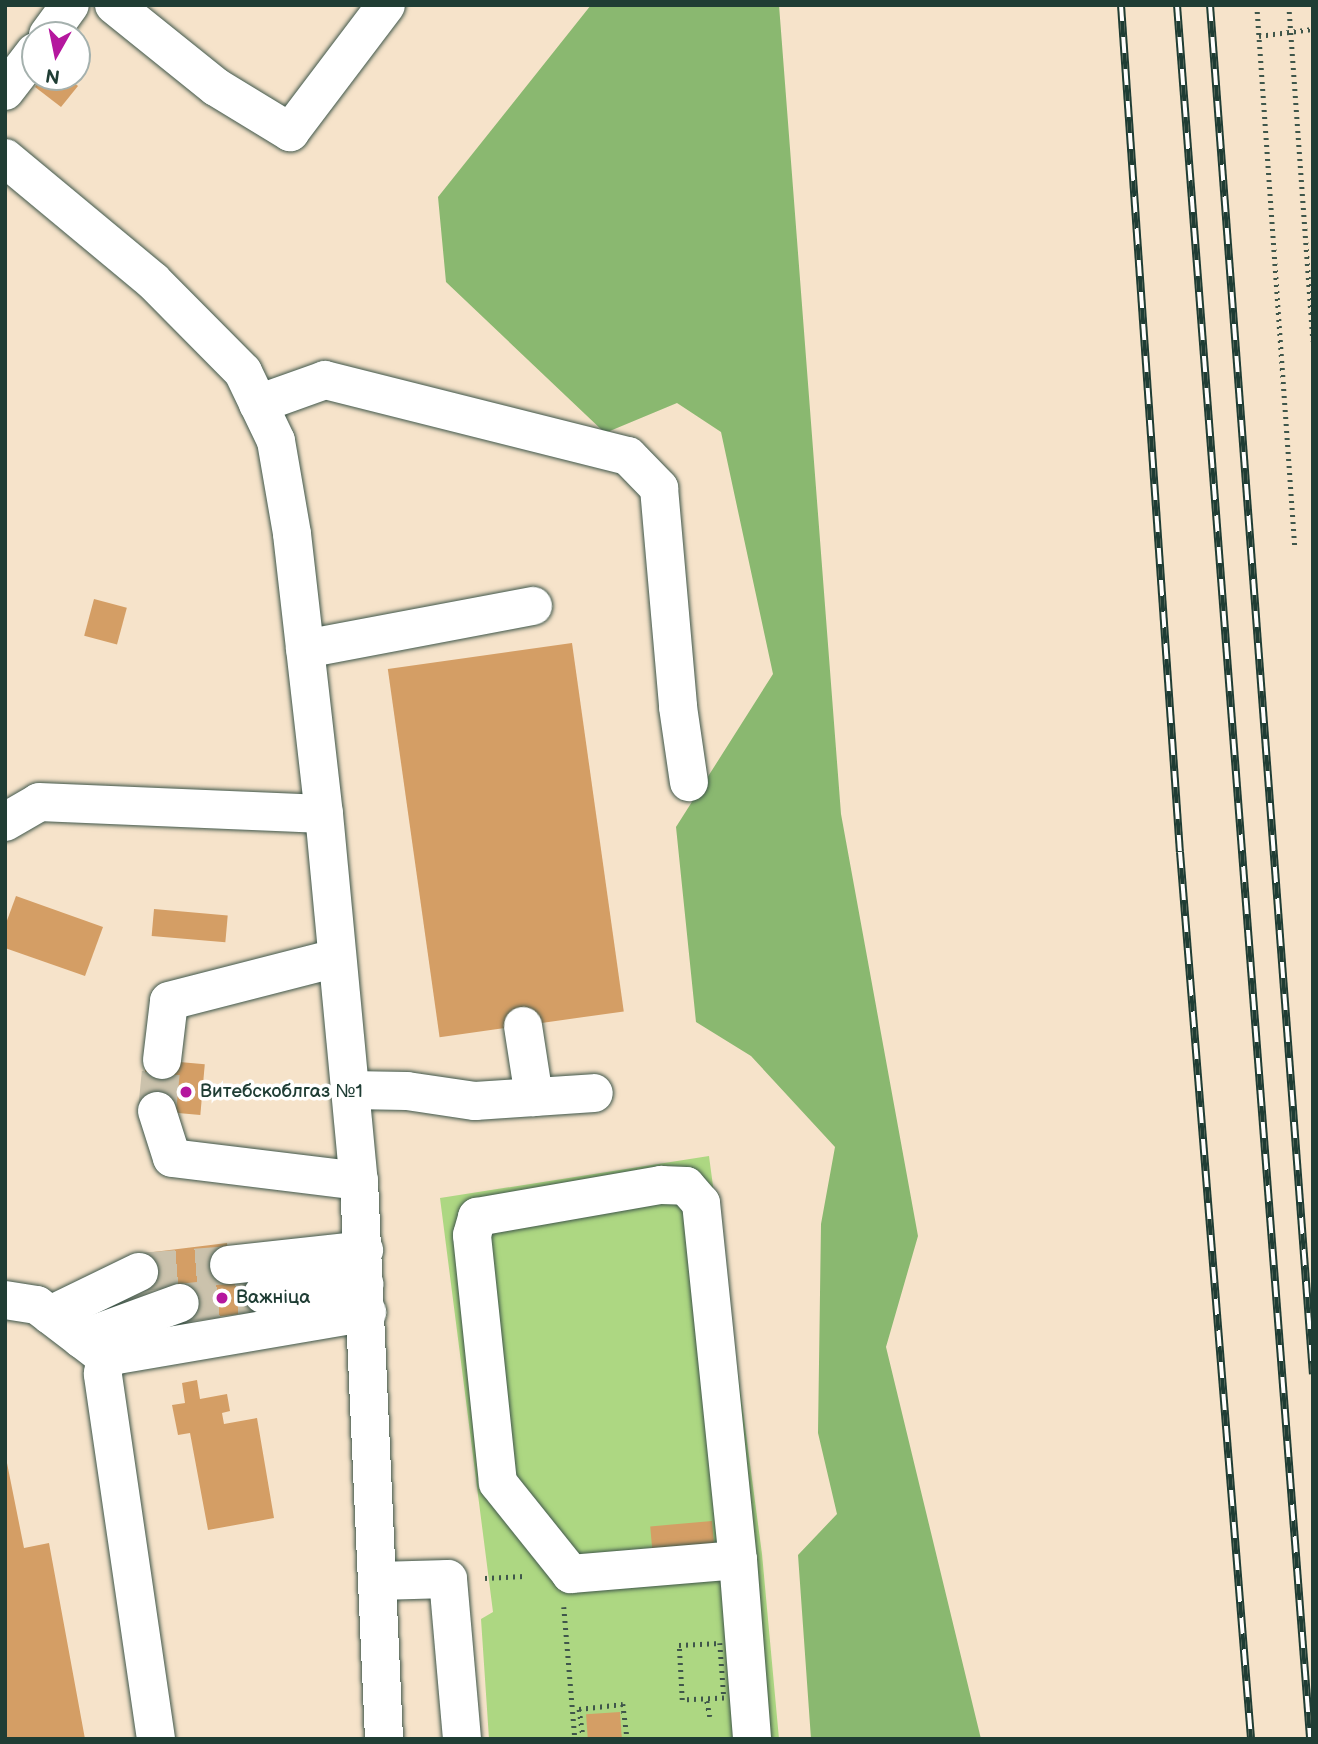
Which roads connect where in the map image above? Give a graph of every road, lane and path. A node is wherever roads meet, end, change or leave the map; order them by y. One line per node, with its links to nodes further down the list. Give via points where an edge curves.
1 (70, 5): 6 (lane)
2 (114, 5): 3 (lane, via 216,87 290,132)
3 (386, 5)
4 (1256, 5): 9 (path)
5 (1289, 5): 8 (path)
6 (58, 21)
7 (1313, 29): 8 (path)
8 (1291, 31): 9 (path); 13 (path)
9 (1259, 36): 15 (path)
10 (21, 70): 11 (lane)
11 (5, 91)
12 (5, 158): 14 (lane, via 153,282 243,372)
13 (1313, 341)
14 (258, 404): 17 (lane, via 276,441); 18 (lane, via 325,380 628,456 659,488)
15 (1295, 547)
16 (533, 606): 17 (lane)
17 (305, 649): 19 (lane)
18 (689, 782)
19 (324, 814): 20 (lane, via 39,802); 21 (lane)
20 (5, 822)
21 (336, 958): 23 (lane, via 169,1001); 24 (lane)
22 (523, 1026): 26 (lane)
23 (162, 1060)
24 (350, 1090): 26 (lane, via 407,1091 475,1101); 28 (lane)
25 (594, 1093): 26 (lane)
26 (534, 1097)
27 (157, 1111): 28 (lane, via 172,1158)
28 (359, 1181): 31 (lane)
29 (229, 1265): 31 (lane)
30 (139, 1272): 35 (lane)
31 (365, 1282): 32 (lane); 36 (lane); 40 (lane)
32 (264, 1294)
33 (5, 1300): 35 (lane, via 37,1305)
34 (180, 1303): 36 (lane)
35 (50, 1315): 36 (lane)
36 (93, 1348): 42 (lane, via 103,1374)
37 (737, 1560): 38 (lane); 38 (lane, via 701,1203 686,1186 661,1185 477,1217 472,1235 498,1483); 48 (lane)
38 (566, 1574): 39 (path); 45 (path)
39 (448, 1579): 40 (lane); 44 (lane)
40 (378, 1581): 43 (lane)
41 (724, 1698): 41 (path, via 720,1643 679,1645 682,1700)
42 (156, 1739)
43 (384, 1739)
44 (462, 1739)
45 (575, 1739)
46 (583, 1739): 47 (path, via 579,1709 623,1704)
47 (627, 1739)
48 (752, 1739)

